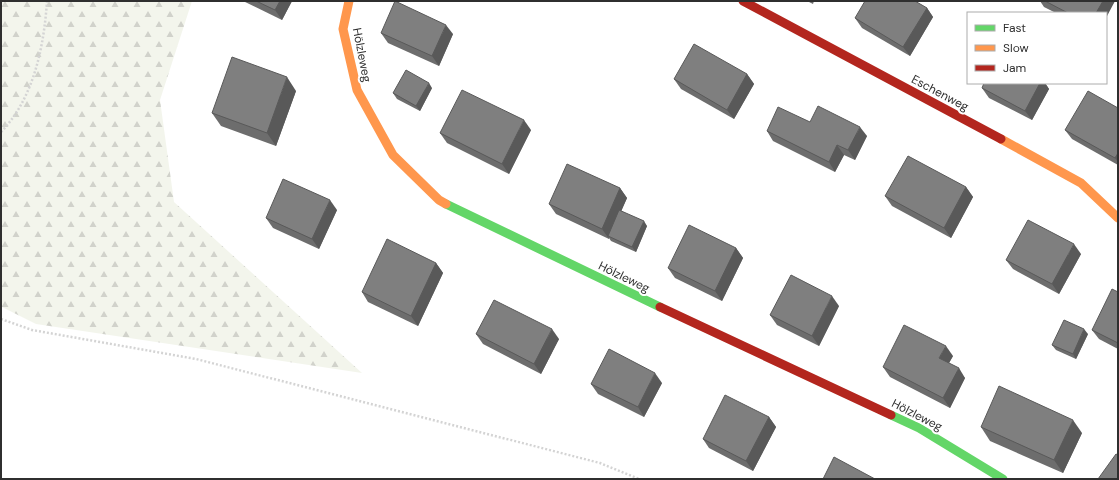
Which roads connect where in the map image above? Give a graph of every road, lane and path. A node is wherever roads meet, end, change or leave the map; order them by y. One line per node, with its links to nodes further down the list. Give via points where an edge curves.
1 (47, 1): 4 (path, via 41,44 31,85 11,122)
2 (349, 1): 8 (street, Hölzleweg, via 343,29 357,90 393,155 439,200 919,428)
3 (743, 1): 5 (street, Eschenweg, via 1081,183)
4 (1, 132)
5 (1118, 218)
6 (1, 319): 7 (path, via 32,330 196,359 600,463)
7 (639, 479)
8 (1003, 479)

